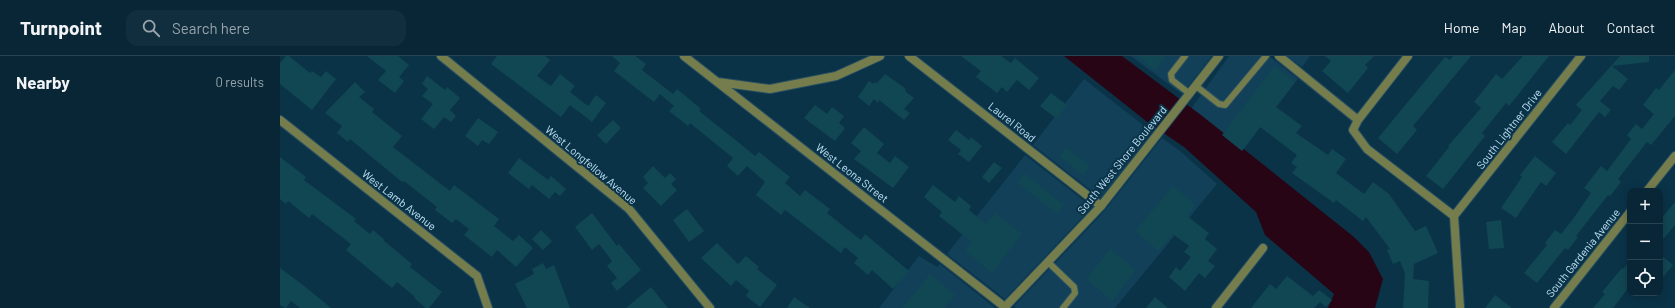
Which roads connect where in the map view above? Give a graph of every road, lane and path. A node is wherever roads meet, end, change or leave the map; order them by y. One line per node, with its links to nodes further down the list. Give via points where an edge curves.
1 (441, 56): 24 (street, West Longfellow Avenue, via 629,209)
2 (684, 56): 11 (street, West Leona Street)
3 (880, 56): 11 (street, via 836,76 770,89)
4 (909, 56): 18 (street, Laurel Road)
5 (1185, 56): 13 (lane, via 1171,74 1172,80)
6 (1219, 56): 12 (street, South West Shore Boulevard)
7 (1266, 56): 12 (lane, via 1225,105 1219,104)
8 (1279, 56): 15 (street)
9 (1408, 56): 15 (street)
10 (1581, 56): 19 (street, South Lightner Drive)
11 (717, 82): 25 (street, West Leona Street)
12 (1196, 86): 13 (street, South West Shore Boulevard)
13 (1190, 94): 18 (street, South West Shore Boulevard)
14 (280, 120): 23 (street, West Lamb Avenue, via 477,276)
15 (1358, 120): 19 (street, via 1353,130 1367,149)
16 (1675, 156): 17 (street)
17 (1649, 188)
18 (1101, 206): 22 (street, South West Shore Boulevard)
19 (1454, 216): 28 (street)
20 (1627, 216): 29 (street, South Gardenia Avenue)
21 (1263, 248): 27 (street)
22 (1048, 262): 25 (street, South West Shore Boulevard); 26 (lane, via 1074,287 1075,293)
23 (488, 308)
24 (710, 308)
25 (1005, 308)
26 (1063, 308)
27 (1216, 308)
28 (1460, 308)
29 (1554, 308)

